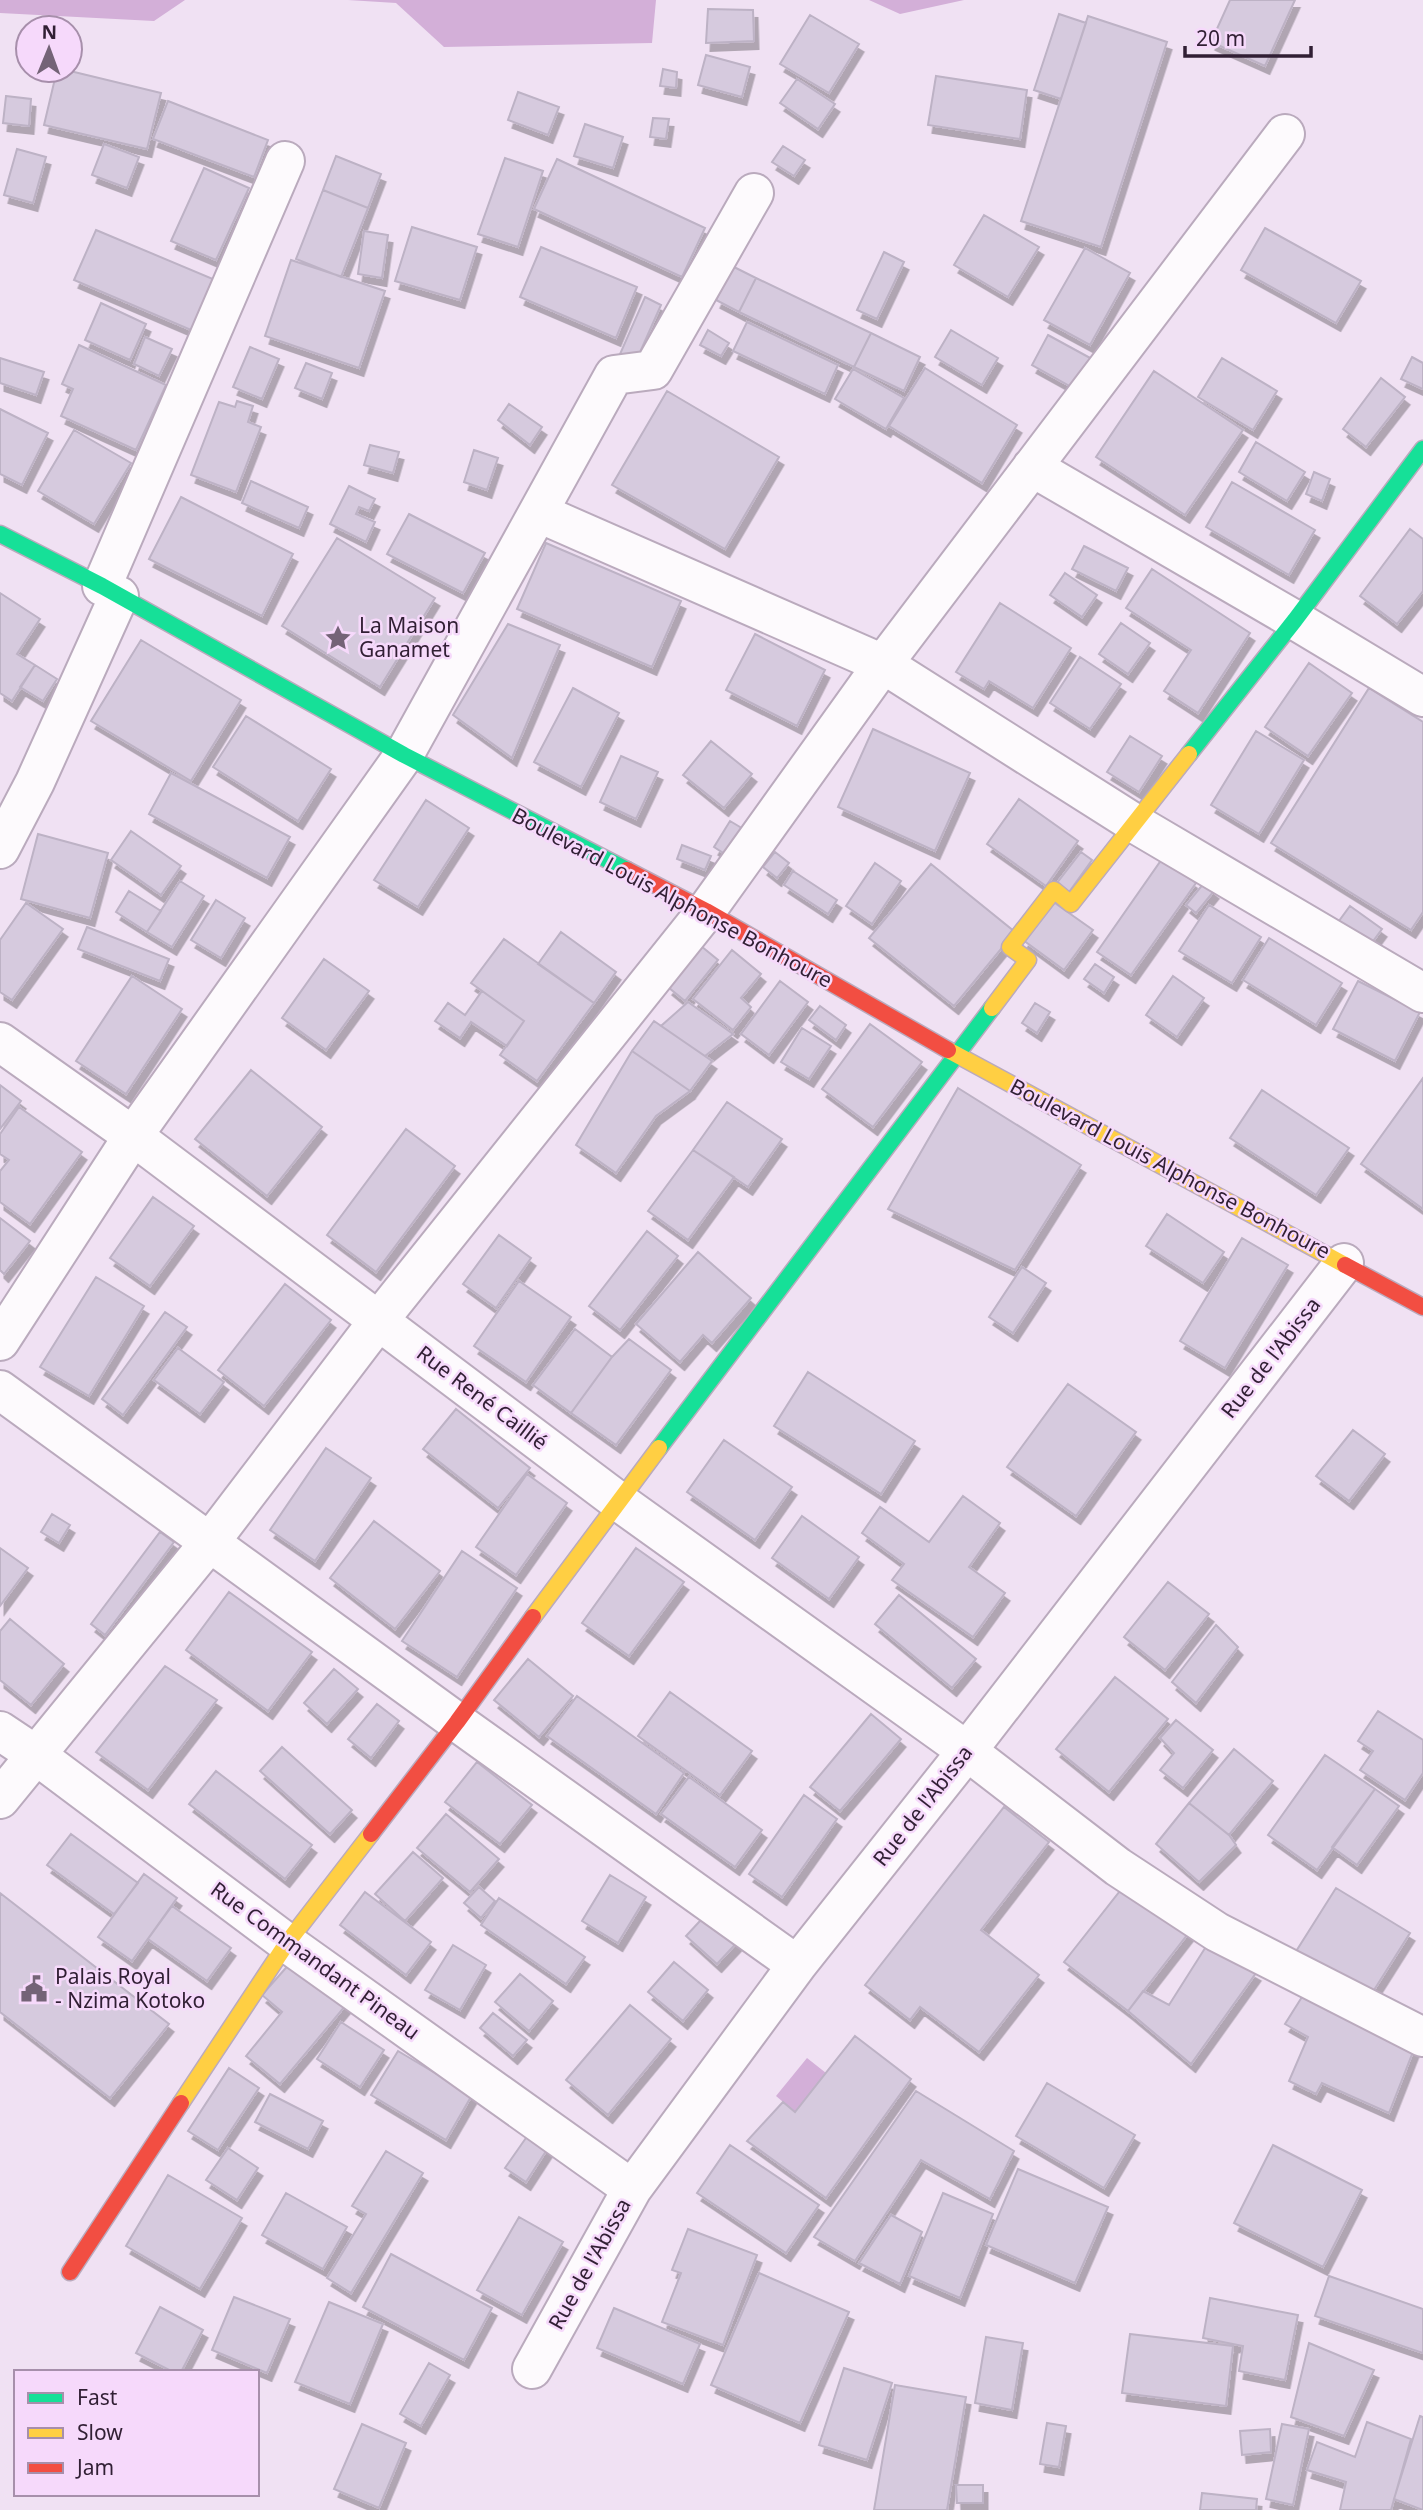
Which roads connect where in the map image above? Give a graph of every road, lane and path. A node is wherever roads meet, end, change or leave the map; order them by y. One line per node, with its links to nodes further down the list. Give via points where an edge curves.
1 (1285, 134): 5 (street)
2 (285, 161): 8 (street)
3 (754, 193): 6 (street, via 653,370 614,375)
4 (1423, 449): 9 (street)
5 (1032, 467): 9 (street); 10 (street)
6 (540, 513): 10 (street); 12 (street)
7 (0, 534): 8 (street, Boulevard Louis Alphonse Bonhoure)
8 (110, 591): 12 (street, Boulevard Louis Alphonse Bonhoure); 13 (street)
9 (1295, 620): 11 (street); 14 (street)
10 (883, 664): 14 (street); 16 (street)
11 (1423, 697)
12 (404, 755): 16 (street, Boulevard Louis Alphonse Bonhoure); 20 (street)
13 (17, 780): 15 (street)
14 (1134, 823): 17 (street); 19 (street, via 1071,904 1054,890 1010,947 1028,960)
15 (0, 849)
16 (706, 911): 19 (street, Boulevard Louis Alphonse Bonhoure); 23 (street)
17 (1423, 993)
18 (0, 1042): 20 (street, Rue René Caillié)
19 (955, 1054): 21 (street, Boulevard Louis Alphonse Bonhoure); 26 (street)
20 (134, 1136): 23 (street, Rue René Caillié); 24 (street)
21 (1344, 1263): 22 (street, Boulevard Louis Alphonse Bonhoure); 30 (street, Rue de l'Abissa)
22 (1423, 1307)
23 (379, 1320): 26 (street, Rue René Caillié); 27 (street)
24 (0, 1341)
25 (0, 1390): 27 (street)
26 (618, 1502): 28 (street); 30 (street, Rue René Caillié)
27 (210, 1542): 28 (street); 31 (street)
28 (457, 1722): 33 (street); 34 (street)
29 (0, 1731): 31 (street, Rue Commandant Pineau)
30 (967, 1751): 34 (street, Rue de l'Abissa); 35 (street, Rue René Caillié, via 1118,1867 1217,1932)
31 (36, 1755): 32 (street); 33 (street, Rue Commandant Pineau)
32 (0, 1799)
33 (287, 1943): 36 (street, Rue Commandant Pineau); 37 (street)
34 (797, 1965): 36 (street, Rue de l'Abissa)
35 (1423, 2037)
36 (632, 2189): 38 (street, Rue de l'Abissa)
37 (70, 2272)
38 (532, 2369)

